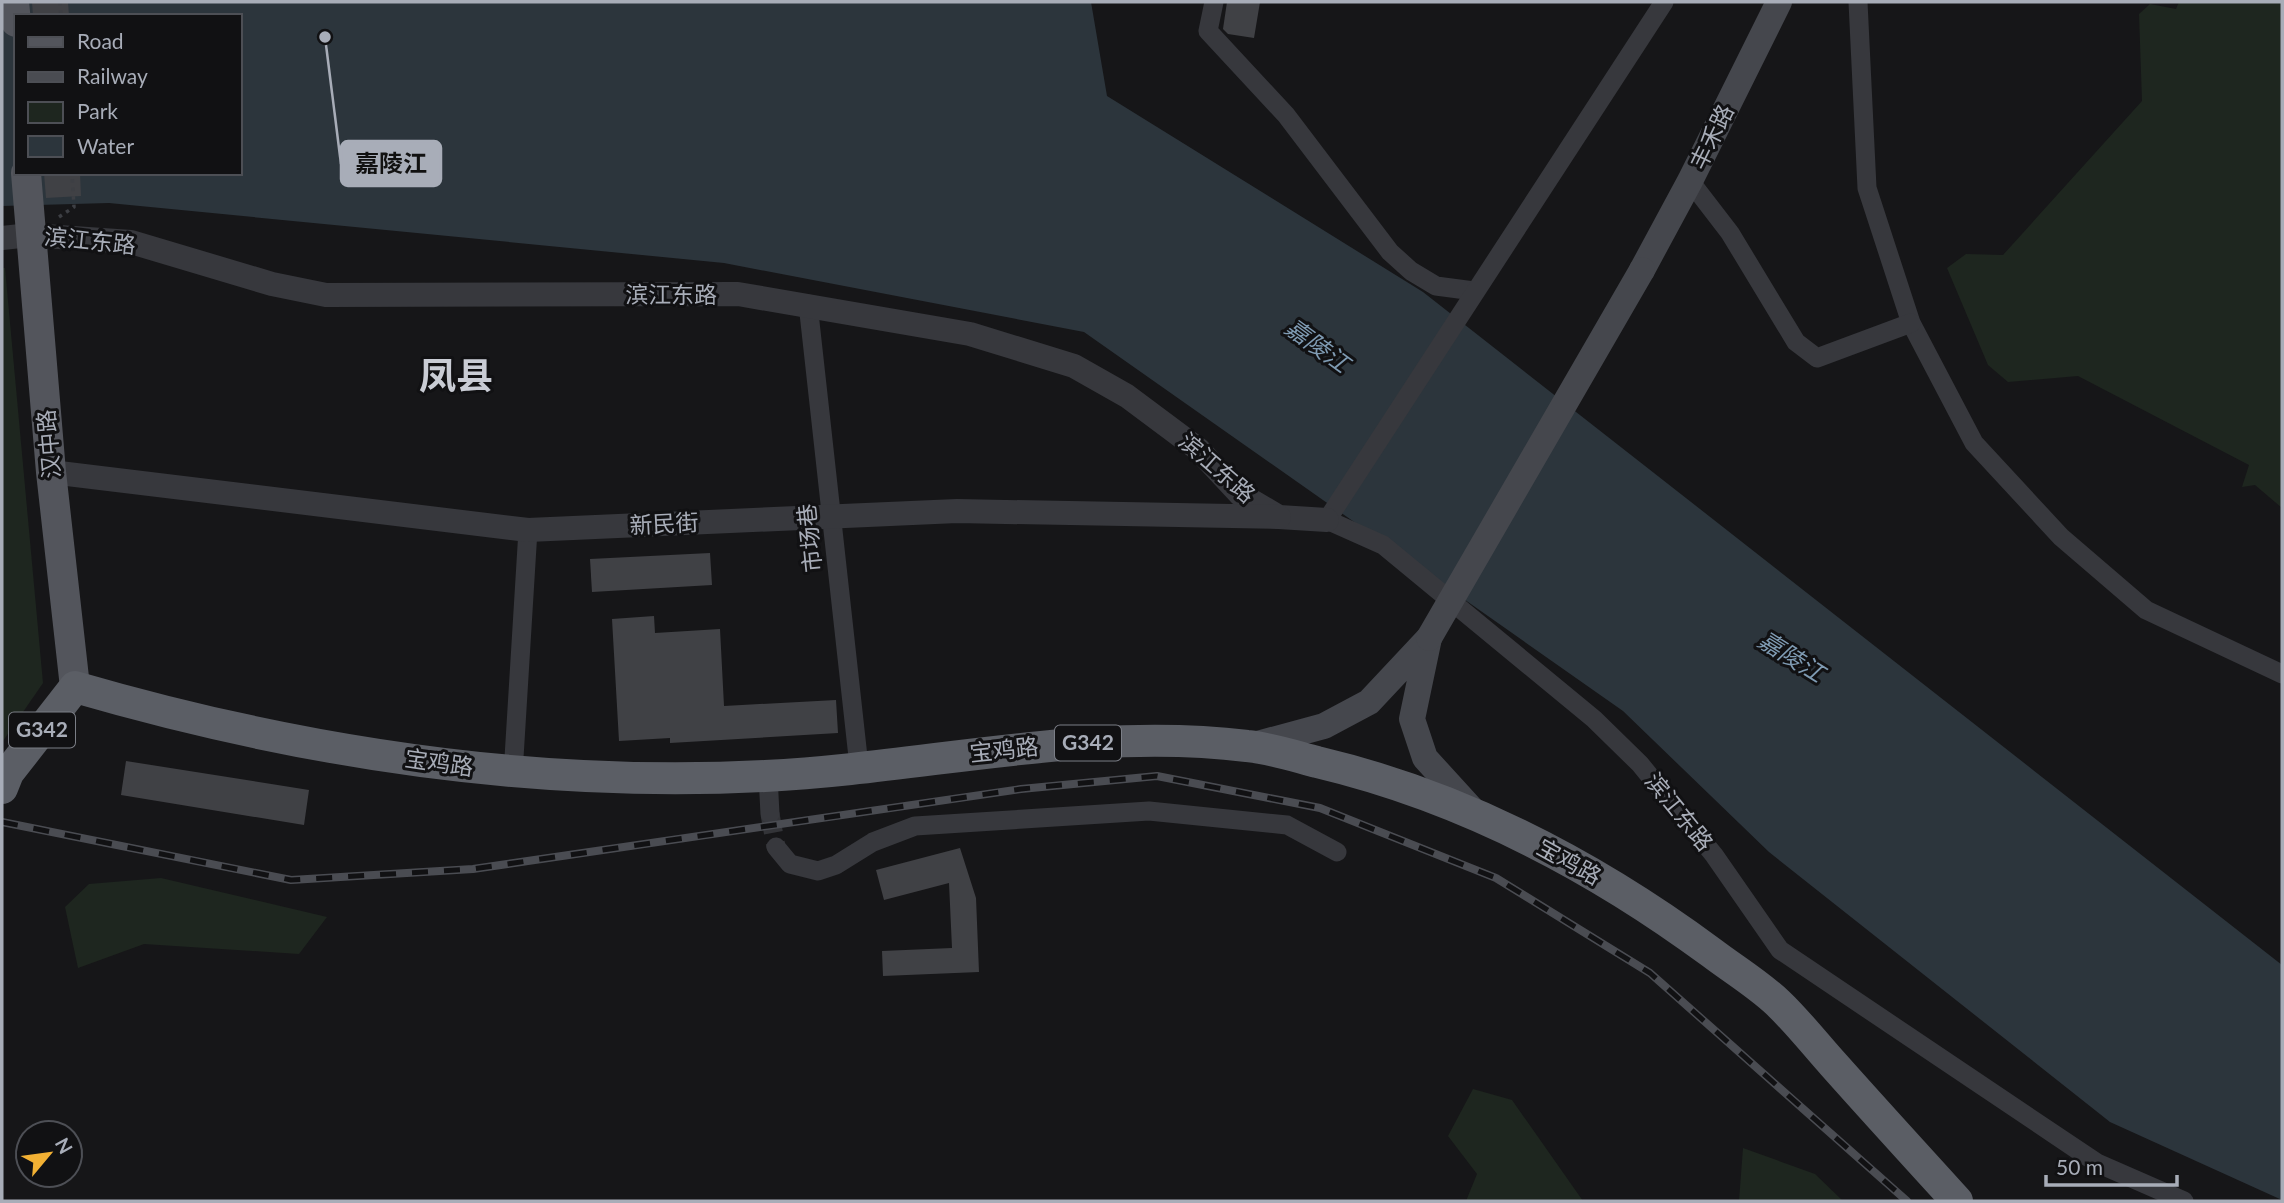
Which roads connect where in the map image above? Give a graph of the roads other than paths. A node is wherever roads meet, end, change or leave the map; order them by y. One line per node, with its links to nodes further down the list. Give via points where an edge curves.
1 (1214, 2): 8 (street, via 1208,31 1286,115 1390,251 1436,286)
2 (1664, 2): 8 (street)
3 (1779, 2): 5 (main road, 丰禾路)
4 (1858, 2): 10 (street, via 1867,188)
5 (1690, 181): 10 (street, via 1730,233 1796,342 1817,358); 16 (main road, 丰禾路, bridge)
6 (27, 186): 7 (main road, 汉中路)
7 (16, 237): 9 (street, 滨江东路, via 131,242 272,284 326,295 738,294); 11 (main road, 汉中路)
8 (1470, 297): 12 (street)
9 (808, 304): 13 (street, 市场巷); 14 (street, 滨江东路, via 970,334 1074,366 1127,396 1198,449 1240,494)
10 (1911, 323): 17 (street, via 1975,443 2061,537 2146,610)
11 (51, 472): 15 (street, 新民街); 18 (main road, 汉中路)
12 (1332, 512): 14 (street, 滨江东路); 29 (street, 滨江东路, via 1383,545 1594,719 1640,764 1714,855 1780,950 2097,1163)
13 (832, 516): 14 (street, 新民街, via 957,511); 15 (street, 新民街); 20 (street, 市场巷)
14 (1279, 517)
15 (528, 530): 21 (street)
16 (1429, 638): 19 (main road, via 1369,702 1324,726); 25 (main road, via 1412,719 1425,758)
17 (2282, 674)
18 (75, 687): 21 (highway, 宝鸡路 / G342, via 155,710 340,750); 23 (highway, G342)
19 (1250, 746): 20 (highway, 宝鸡路 / G342, via 1139,741 1037,746); 25 (highway, 宝鸡路 / G342, via 1369,774)
20 (859, 766): 22 (highway, 宝鸡路 / G342)
21 (513, 774): 22 (highway, 宝鸡路 / G342, via 615,779)
22 (768, 776): 24 (street)
23 (4, 778)
24 (770, 814)
25 (1478, 816): 28 (highway, 宝鸡路 / G342, via 1577,863 1680,930 1776,1001)
26 (776, 847): 27 (street, via 790,864 818,871 873,842 926,824 1149,811 1287,825)
27 (1337, 852)
28 (1957, 1201)
29 (2184, 1201)

